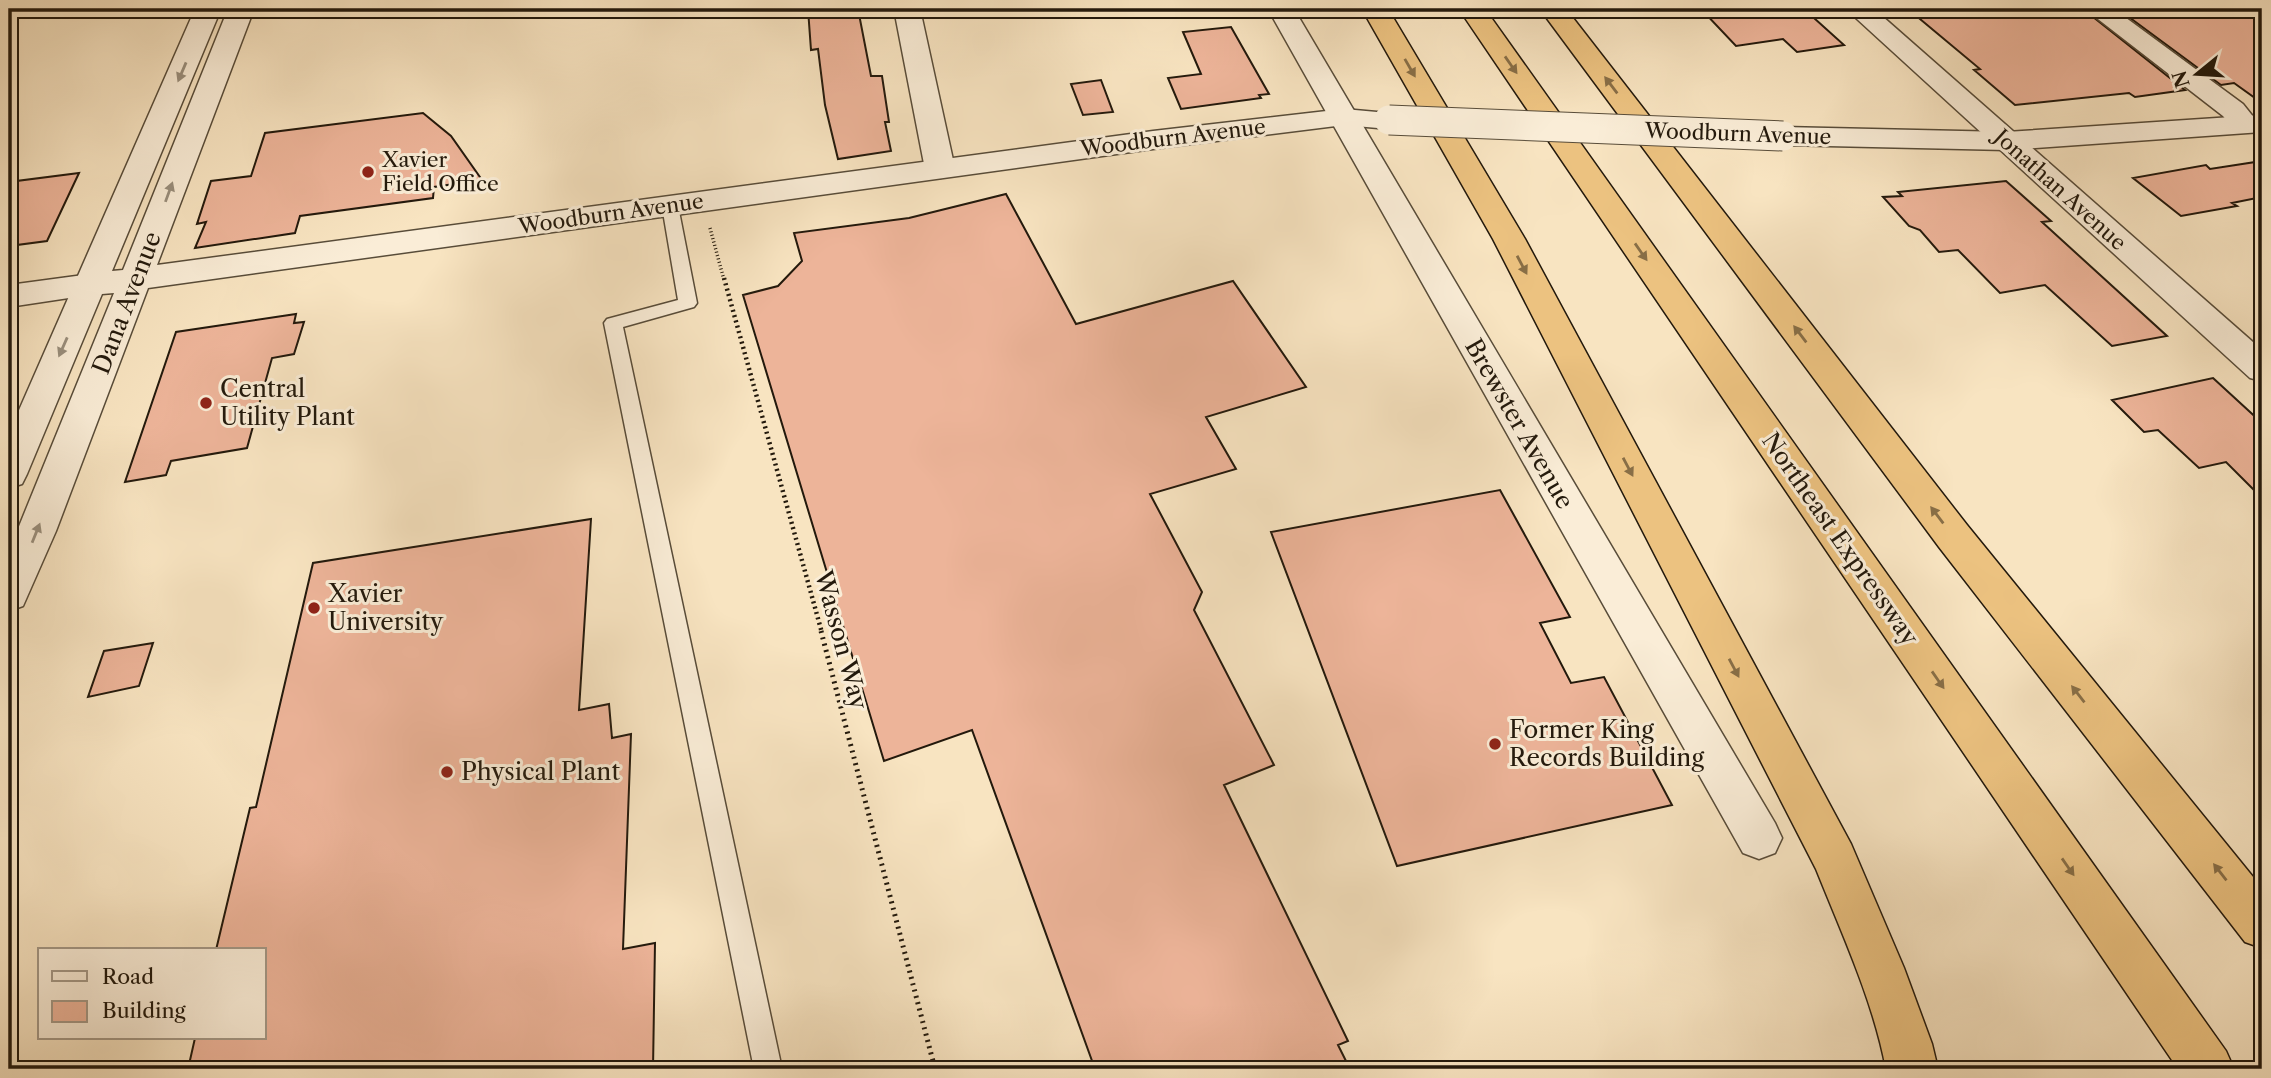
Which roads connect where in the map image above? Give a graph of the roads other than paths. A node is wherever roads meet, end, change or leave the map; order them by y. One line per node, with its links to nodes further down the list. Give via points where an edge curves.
1 (208, 9): 16 (street, Dana Avenue, one-way to 16)
2 (241, 9): 15 (street, Dana Avenue, one-way to 2)
3 (907, 9): 13 (street)
4 (1281, 9): 10 (street, Brewster Avenue)
5 (1375, 9): 24 (highway, one-way to 24, via 1509,239 1835,859 1880,968)
6 (1472, 9): 25 (highway, Northeast Expressway, one-way to 25)
7 (1553, 9): 22 (highway, one-way to 7, via 1953,536)
8 (1859, 9): 12 (street, Jonathan Avenue)
9 (2098, 9): 11 (street)
10 (1344, 117): 12 (street, Woodburn Avenue, bridge); 13 (street, Woodburn Avenue); 21 (street, Brewster Avenue)
11 (2254, 123): 12 (street, Woodburn Avenue)
12 (2006, 141): 18 (street, Jonathan Avenue)
13 (940, 169): 14 (street, Woodburn Avenue)
14 (670, 206): 15 (street, Woodburn Avenue); 23 (lane, via 688,303 613,323)
15 (136, 279): 16 (street, Woodburn Avenue); 20 (street, Dana Avenue, one-way to 15)
16 (91, 285): 17 (street, Woodburn Avenue); 19 (street, Dana Avenue, one-way to 19)
17 (9, 296)
18 (2262, 369)
19 (9, 474)
20 (9, 595)
21 (1759, 838)
22 (2262, 925)
23 (768, 1069)
24 (1912, 1069)
25 (2208, 1069)

